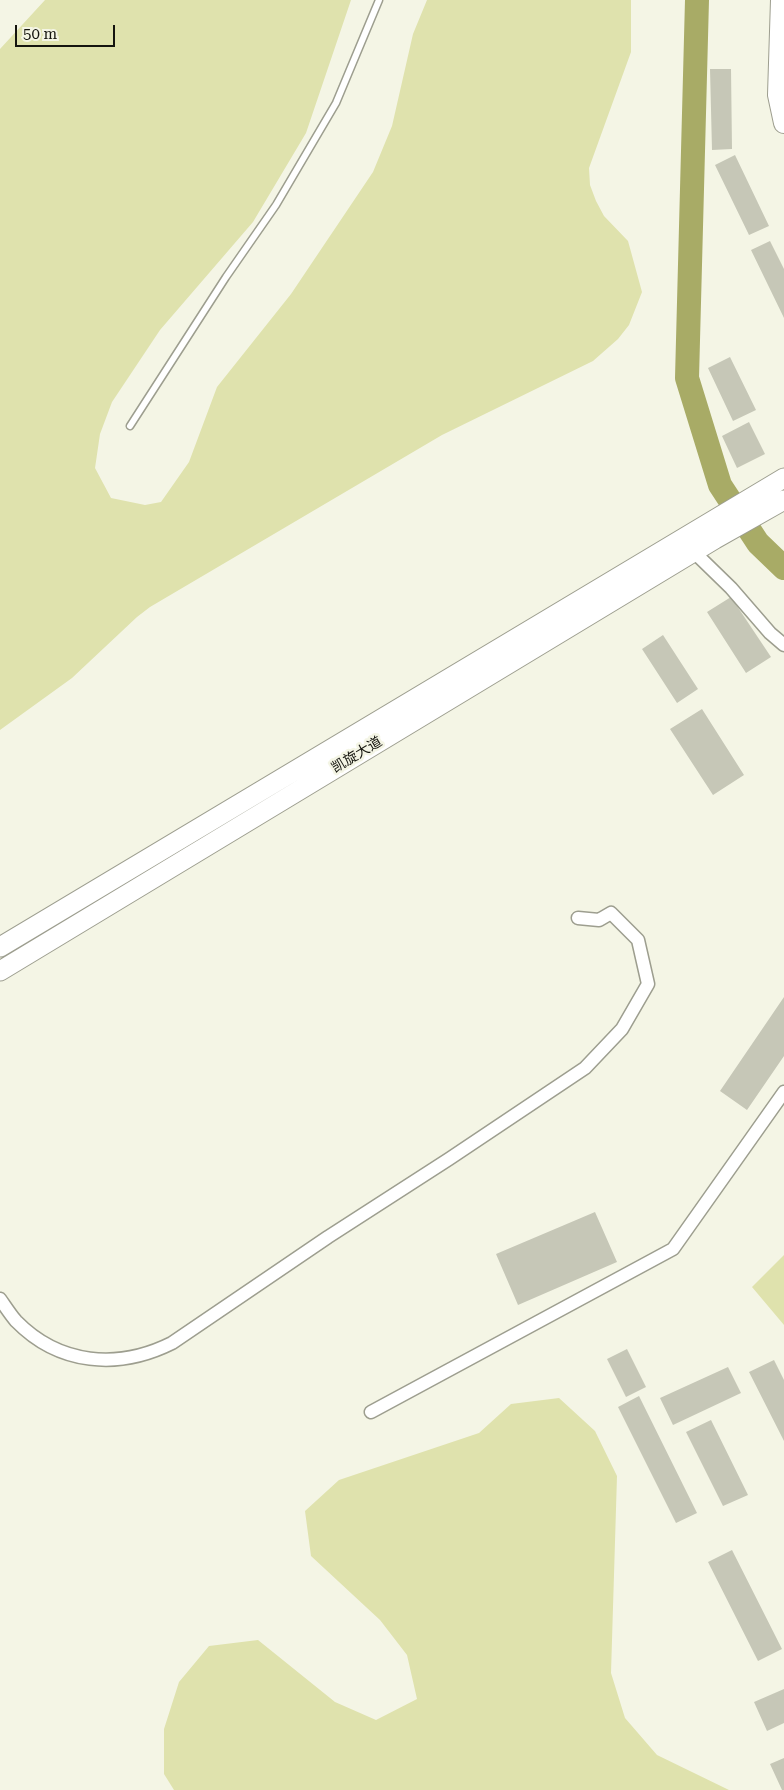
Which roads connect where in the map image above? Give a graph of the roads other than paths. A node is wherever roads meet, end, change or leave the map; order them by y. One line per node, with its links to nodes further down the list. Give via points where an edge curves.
1 (379, 0): 4 (lane, via 336,103 276,205)
2 (781, 0): 3 (highway, via 778,95)
3 (784, 123)
4 (130, 426)
5 (784, 478): 7 (main road)
6 (784, 500): 7 (main road)
7 (754, 507): 8 (main road)
8 (710, 533): 9 (main road, 凯旋大道); 12 (main road, 凯旋大道)
9 (694, 552): 10 (street); 13 (main road, 凯旋大道)
10 (784, 645)
11 (578, 918): 15 (street, via 599,920 611,913 638,940 648,984 622,1029 585,1068 172,1343 130,1358 99,1360 68,1354 26,1330)
12 (0, 946)
13 (0, 971)
14 (784, 1092): 16 (street, via 673,1249)
15 (0, 1299)
16 (371, 1412)

